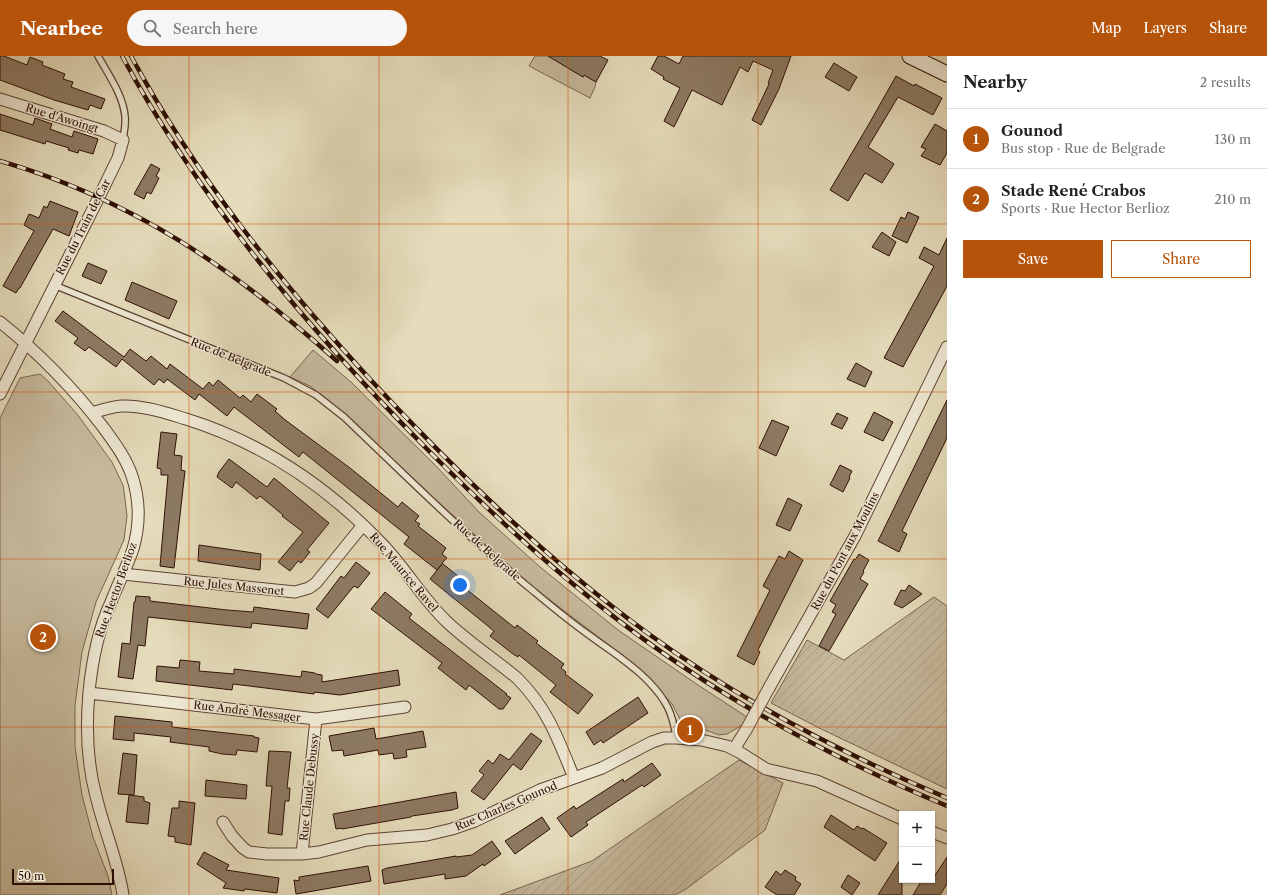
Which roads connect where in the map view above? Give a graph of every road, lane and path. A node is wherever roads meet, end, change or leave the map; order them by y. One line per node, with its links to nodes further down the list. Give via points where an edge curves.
1 (98, 56): 5 (lane, Rue du Train de Car, via 124,108)
2 (910, 56): 3 (main road)
3 (947, 74)
4 (0, 99): 5 (street, Rue d'Awoingt, via 104,131)
5 (123, 140): 6 (street, Rue du Train de Car, via 118,158)
6 (54, 285): 8 (street, Rue du Train de Car); 17 (lane, Rue de Belgrade, via 284,378 316,395 344,417 497,560 575,625 641,674 669,709)
7 (0, 322): 8 (street, Rue Hector Berlioz)
8 (25, 344): 10 (street, Rue du Train de Car); 11 (street, Rue Hector Berlioz, via 50,365)
9 (947, 347): 18 (street, Rue du Pont aux Moulins, bridge, via 855,536)
10 (0, 394)
11 (92, 413): 12 (street, Rue Maurice Ravel, via 121,406 138,408 179,417 226,433 296,471 334,499); 13 (street, Rue Hector Berlioz, via 123,456 135,487 138,527)
12 (363, 525): 13 (street, Rue Jules Massenet, via 316,583 295,592); 19 (street, Rue Maurice Ravel, via 391,554 438,613 454,629 517,678 532,695 548,718)
13 (123, 574): 14 (street, Rue Hector Berlioz, via 97,640)
14 (89, 693): 16 (street, Rue André Messager); 25 (street, Rue Hector Berlioz, via 88,738 93,783)
15 (405, 707): 16 (street, Rue André Messager)
16 (316, 719): 24 (street, Rue Claude Debussy)
17 (676, 738): 18 (street, via 709,742); 19 (street, Rue Charles Gounod, via 652,742 602,768)
18 (734, 749): 20 (street, via 766,770 817,781)
19 (574, 778): 24 (street, Rue Charles Gounod, via 540,790 485,817 452,829 414,837 367,840)
20 (899, 818)
21 (223, 822): 24 (street, Rue Charles Gounod, via 237,843 249,852)
22 (935, 833): 23 (street)
23 (947, 838)
24 (302, 854)
25 (123, 895)

